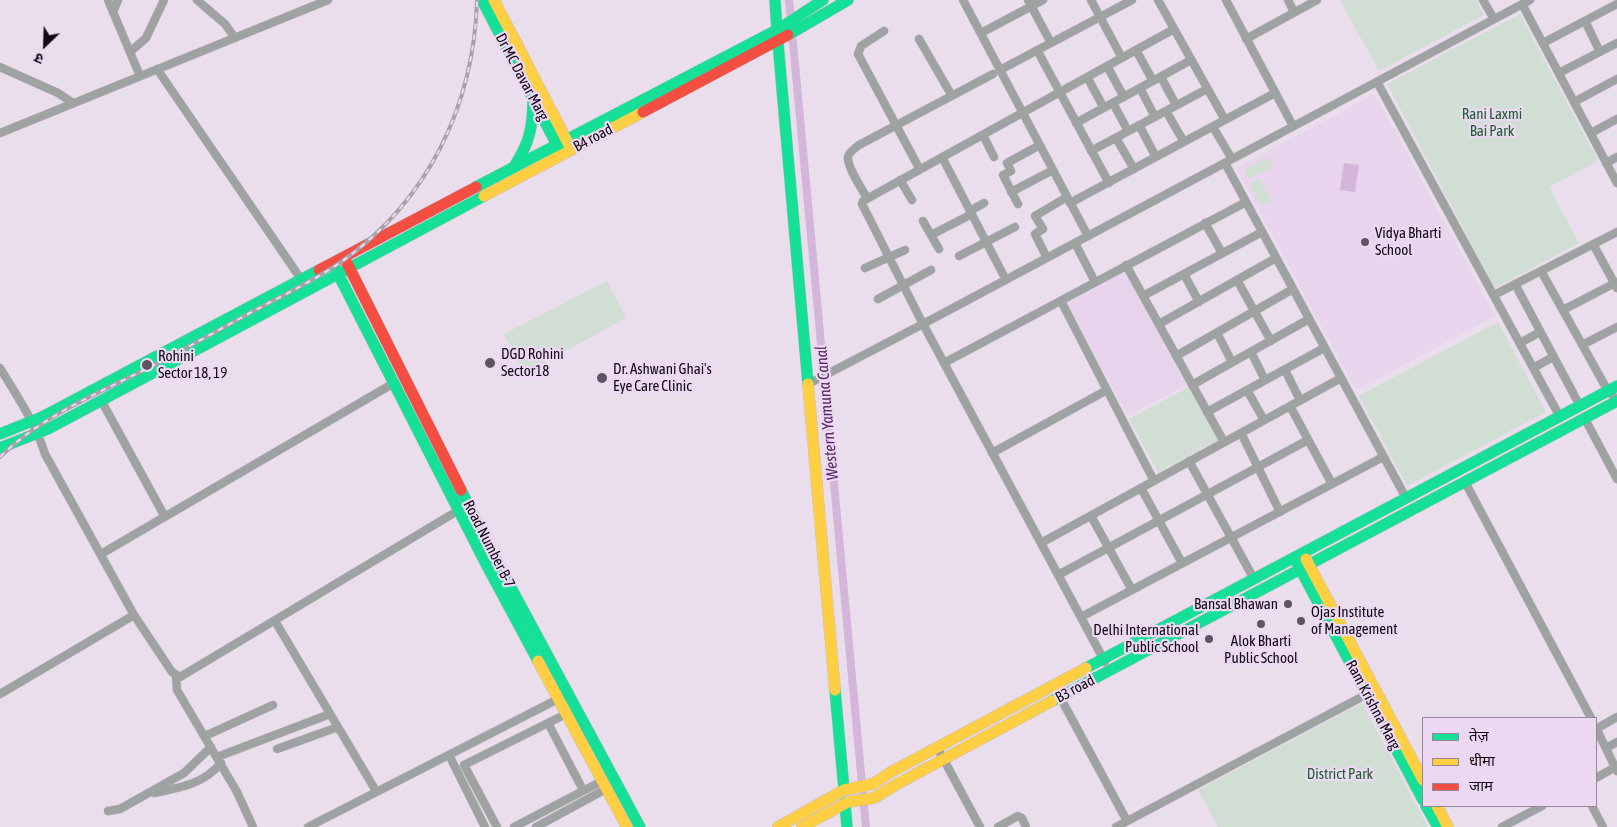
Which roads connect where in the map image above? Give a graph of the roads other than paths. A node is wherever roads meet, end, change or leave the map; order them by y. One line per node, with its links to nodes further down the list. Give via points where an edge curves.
1 (108, 0): 24 (street)
2 (118, 0): 24 (street)
3 (164, 0): 41 (street, via 146,38)
4 (197, 0): 33 (street, via 225,24)
5 (328, 0): 33 (street)
6 (482, 0): 61 (street, Dr MC Davar Marg)
7 (494, 0): 83 (street)
8 (775, 0): 32 (street)
9 (823, 0): 32 (street, B4 road, via 807,9)
10 (848, 0): 32 (street, B4 road)
11 (963, 0): 31 (street)
12 (1043, 0): 21 (street)
13 (1091, 0): 26 (street)
14 (1132, 0): 26 (street)
15 (1158, 0): 29 (street)
16 (1226, 0): 35 (street)
17 (1288, 0): 25 (street)
18 (1317, 0): 25 (street)
19 (1483, 0): 27 (street)
20 (1530, 0): 22 (street)
21 (1030, 3): 31 (street); 36 (street)
22 (1522, 4): 27 (street); 37 (street)
23 (1617, 4): 28 (street)
24 (113, 12): 41 (street)
25 (1294, 12): 35 (street)
26 (1101, 18): 36 (street); 43 (street)
27 (1494, 19): 54 (street)
28 (1585, 21): 37 (street); 42 (street)
29 (1174, 29): 40 (street); 44 (street)
30 (884, 30): 75 (street, via 861,46 858,54)
31 (982, 33): 48 (street)
32 (779, 35): 83 (street, B4 road); 87 (street, B4 road); 173 (street)
33 (235, 38): 47 (street)
34 (919, 39): 60 (street)
35 (1246, 39): 59 (street)
36 (1051, 43): 39 (street)
37 (1543, 43): 49 (street)
38 (1617, 43): 42 (street)
39 (1037, 50): 48 (street); 58 (street)
40 (1136, 50): 43 (street); 53 (street)
41 (130, 52): 50 (street)
42 (1600, 52): 49 (street)
43 (1122, 58): 45 (street)
44 (1191, 60): 52 (street); 57 (street)
45 (1107, 66): 51 (street); 62 (street)
46 (0, 67): 64 (street)
47 (157, 69): 50 (street); 137 (street)
48 (996, 72): 60 (street); 69 (street)
49 (1559, 73): 63 (street)
50 (140, 76): 64 (street)
51 (1087, 77): 58 (street); 67 (street)
52 (1161, 77): 53 (street); 66 (street)
53 (1153, 81): 56 (street)
54 (1377, 82): 76 (street); 146 (street)
55 (1616, 82): 63 (street)
56 (1140, 88): 62 (street); 70 (street)
57 (1207, 89): 66 (street); 72 (street)
58 (1060, 92): 69 (street); 73 (street)
59 (1276, 93): 72 (street); 76 (street)
60 (952, 96): 75 (street)
61 (532, 97): 83 (street, Dr MC Davar Marg); 94 (street, via 532,134)
62 (1124, 97): 65 (street)
63 (1574, 102): 79 (street)
64 (74, 103): 80 (street)
65 (1112, 103): 67 (street); 78 (street)
66 (1176, 105): 68 (street)
67 (1104, 108): 73 (street)
68 (1166, 111): 70 (street); 84 (street)
69 (1022, 113): 81 (street); 85 (street)
70 (1155, 117): 74 (street)
71 (1617, 119): 79 (street)
72 (1225, 120): 77 (street)
73 (1076, 123): 86 (street)
74 (1139, 125): 78 (street); 90 (street)
75 (896, 126): 95 (street); 102 (street, via 850,152 850,166)
76 (1293, 126): 92 (street)
77 (1214, 127): 84 (street); 92 (street)
78 (1128, 131): 82 (street)
79 (1591, 133): 93 (street)
80 (0, 134)
81 (983, 134): 88 (street); 89 (street)
82 (1116, 138): 86 (street); 96 (street)
83 (562, 141): 87 (street, Dr MC Davar Marg); 94 (street, B4 road)
84 (1184, 142): 90 (street)
85 (1040, 146): 97 (street); 101 (street, via 1007,163 1011,171 1003,175)
86 (1092, 151): 100 (street)
87 (567, 152): 110 (street, B4 road)
88 (942, 157): 95 (street); 109 (street)
89 (994, 157)
90 (1156, 157): 96 (street)
91 (1617, 157): 93 (street)
92 (1228, 161): 105 (street); 117 (street)
93 (1606, 163): 99 (street)
94 (514, 167): 108 (street, B4 road)
95 (919, 168): 98 (street)
96 (1134, 169): 100 (street)
97 (1052, 170): 101 (street); 104 (street)
98 (900, 180): 102 (street); 103 (street)
99 (1617, 182)
100 (1109, 183): 104 (street)
101 (1012, 192): 107 (street)
102 (867, 198): 126 (street, via 862,204)
103 (912, 200)
104 (1069, 200): 117 (street); 127 (street, via 1035,216 1043,229 1035,234)
105 (1246, 202): 112 (street); 114 (street)
106 (984, 203): 109 (street)
107 (1018, 204)
108 (436, 208): 110 (street); 124 (street, B4 road)
109 (971, 212): 116 (street); 118 (street)
110 (442, 219): 131 (street, B4 road)
111 (923, 221): 116 (street)
112 (1206, 223): 123 (street); 130 (street)
113 (1015, 227): 118 (street)
114 (1262, 232): 123 (street); 128 (street)
115 (1617, 232): 120 (street)
116 (931, 234): 121 (street)
117 (1088, 236): 119 (street)
118 (986, 242): 125 (street); 138 (street)
119 (1075, 243): 127 (street); 140 (street)
120 (1593, 244): 134 (street); 142 (street)
121 (939, 249)
122 (905, 250): 126 (street)
123 (1222, 253): 136 (street)
124 (345, 256): 129 (street, B4 road); 131 (street, Road Number B-7)
125 (959, 256)
126 (889, 257): 132 (street); 143 (street)
127 (1047, 258): 138 (street)
128 (1276, 258): 139 (street); 144 (street)
129 (333, 263): 135 (street, Road Number B-7); 137 (street, B4 road)
130 (1126, 265): 140 (street); 147 (street)
131 (350, 268): 135 (street, B4 road); 216 (street, Road Number B-7)
132 (865, 268)
133 (931, 270): 143 (street)
134 (1541, 271): 141 (street); 151 (street)
135 (338, 274): 145 (street, B4 road); 174 (street, Road Number B-7)
136 (1184, 274): 147 (street); 150 (street)
137 (302, 279): 145 (street); 188 (street, B4 road)
138 (1006, 280): 154 (street)
139 (1237, 280): 150 (street); 152 (street)
140 (1095, 282): 149 (street)
141 (1516, 284): 146 (street); 157 (street)
142 (1616, 284): 151 (street)
143 (903, 285): 148 (street); 154 (street)
144 (1293, 289): 152 (street); 153 (street)
145 (308, 290): 179 (street, B4 road)
146 (1494, 295): 160 (street)
147 (1143, 296): 155 (street)
148 (878, 299)
149 (1060, 301): 167 (street); 177 (street)
150 (1199, 302): 155 (street)
151 (1563, 310): 161 (street)
152 (1254, 312): 158 (street); 159 (street)
153 (1309, 320): 159 (street); 162 (street)
154 (923, 324): 167 (street); 173 (street)
155 (1159, 324): 164 (street)
156 (1617, 326): 161 (street)
157 (1540, 332): 160 (street); 165 (street)
158 (1217, 333): 164 (street); 166 (street)
159 (1270, 341): 163 (street)
160 (1520, 343): 169 (street)
161 (1582, 345): 176 (street)
162 (1324, 348): 170 (street); 171 (street)
163 (1251, 352): 166 (street); 172 (street)
164 (1176, 356): 175 (street)
165 (1553, 357): 169 (street); 183 (street)
166 (1232, 362): 175 (street)
167 (944, 363): 195 (street)
168 (0, 368): 188 (street)
169 (1533, 368): 185 (street)
170 (1285, 370): 172 (street); 180 (street)
171 (1341, 378): 180 (street); 196 (street)
172 (1265, 380): 178 (street)
173 (811, 382): 256 (street)
174 (394, 383): 206 (street, Road Number B-7); 209 (street)
175 (1192, 385): 184 (street)
176 (1612, 389): 181 (street); 183 (street, B3 road)
177 (1107, 390): 195 (street); 200 (street)
178 (1247, 390): 184 (street); 187 (street)
179 (102, 400): 189 (street, B4 road); 209 (street)
180 (1300, 400): 182 (street)
181 (1617, 401): 186 (street, B3 road)
182 (1290, 406): 187 (street); 192 (street)
183 (1580, 406): 185 (street, B3 road)
184 (1207, 412): 193 (street)
185 (1560, 417): 205 (street, B3 road)
186 (1585, 418): 199 (street); 201 (street, B3 road)
187 (1264, 420): 190 (street)
188 (32, 421): 189 (street); 191 (street, B4 road)
189 (38, 433): 194 (street, B4 road); 214 (street, via 45,454)
190 (1241, 433): 193 (street); 198 (street)
191 (0, 434)
192 (1308, 440): 198 (street); 202 (street)
193 (1224, 442): 197 (street)
194 (0, 448)
195 (992, 453): 212 (street)
196 (1383, 456): 202 (street); 205 (street)
197 (1189, 461): 200 (street); 204 (street)
198 (1258, 466): 204 (street); 207 (street)
199 (1617, 479)
200 (1154, 481): 203 (street)
201 (1466, 482): 218 (street, B3 road); 235 (street)
202 (1332, 484): 207 (street)
203 (1141, 488): 208 (street); 210 (street)
204 (1207, 494): 210 (street); 211 (street)
205 (1406, 498): 215 (street, B3 road)
206 (459, 510): 216 (street, Road Number B-7); 224 (street)
207 (1280, 512): 211 (street)
208 (1091, 516): 212 (street); 213 (street)
209 (165, 518): 214 (street)
210 (1158, 520): 213 (street); 217 (street)
211 (1231, 538): 217 (street); 220 (street)
212 (1041, 543): 219 (street)
213 (1108, 547): 219 (street); 221 (street)
214 (101, 554): 222 (street)
215 (1299, 555): 218 (street, Ram Krishna Marg); 220 (street, B3 road)
216 (489, 559): 231 (street, Road Number B-7)
217 (1182, 564): 221 (street)
218 (1305, 567): 226 (street, B3 road); 228 (street, Ram Krishna Marg)
219 (1058, 575): 223 (street)
220 (1254, 579): 225 (street, B3 road)
221 (1132, 590): 223 (street)
222 (134, 615): 227 (street); 229 (street)
223 (1081, 617): 225 (street)
224 (276, 621): 227 (street, via 183,676); 233 (street)
225 (1103, 659): 226 (street); 246 (street, B3 road)
226 (1110, 671): 230 (street, B3 road)
227 (176, 676): 242 (street, via 178,690)
228 (1371, 692): 253 (street, Ram Krishna Marg); 260 (street, Ram Krishna Marg); 267 (street)
229 (0, 694)
230 (1060, 697): 250 (street, B3 road); 267 (street)
231 (564, 698): 234 (street, Road Number B-7); 240 (street); 275 (street, Road Number B-7)
232 (273, 705): 242 (street)
233 (330, 714): 238 (street); 251 (street)
234 (566, 714): 237 (street); 255 (street, Road Number B-7)
235 (1590, 717)
236 (1617, 717): 239 (street)
237 (548, 723): 244 (street); 257 (street)
238 (338, 727): 248 (street); 258 (street)
239 (1597, 727)
240 (499, 729): 244 (street); 249 (street)
241 (1597, 730): 247 (street)
242 (205, 736): 245 (street)
243 (1617, 742): 247 (street)
244 (506, 745): 271 (street, via 464,765)
245 (211, 747): 251 (street); 259 (street, via 184,773)
246 (937, 747): 250 (street); 256 (street, B3 road, via 873,784)
247 (1606, 748): 252 (street)
248 (276, 749)
249 (449, 755): 258 (street); 270 (street)
250 (944, 759): 261 (street, B3 road, via 874,798); 279 (street)
251 (219, 760): 259 (street, via 211,774 185,786); 268 (street)
252 (1616, 768): 254 (street)
253 (1422, 778)
254 (1597, 778)
255 (604, 785): 257 (street); 273 (street); 274 (street, Road Number B-7)
256 (846, 789): 276 (street, B3 road)
257 (582, 790): 272 (street)
258 (376, 791): 269 (street)
259 (144, 796): 266 (street, via 120,810)
260 (1422, 798)
261 (846, 802): 277 (street); 278 (street)
262 (1427, 807): 283 (street)
263 (1438, 807): 284 (street)
264 (1540, 807): 285 (street)
265 (1593, 807): 286 (street)
266 (108, 811)
267 (1127, 821): 282 (street)
268 (253, 827)
269 (308, 827)
270 (485, 827)
271 (497, 827)
272 (514, 827)
273 (536, 827)
274 (627, 827)
275 (640, 827)
276 (778, 827)
277 (802, 827)
278 (847, 827)
279 (980, 827)
280 (998, 827): 281 (street, via 1018,816)
281 (1026, 827)
282 (1116, 827)
283 (1438, 827)
284 (1448, 827)
285 (1502, 827)
286 (1603, 827)

